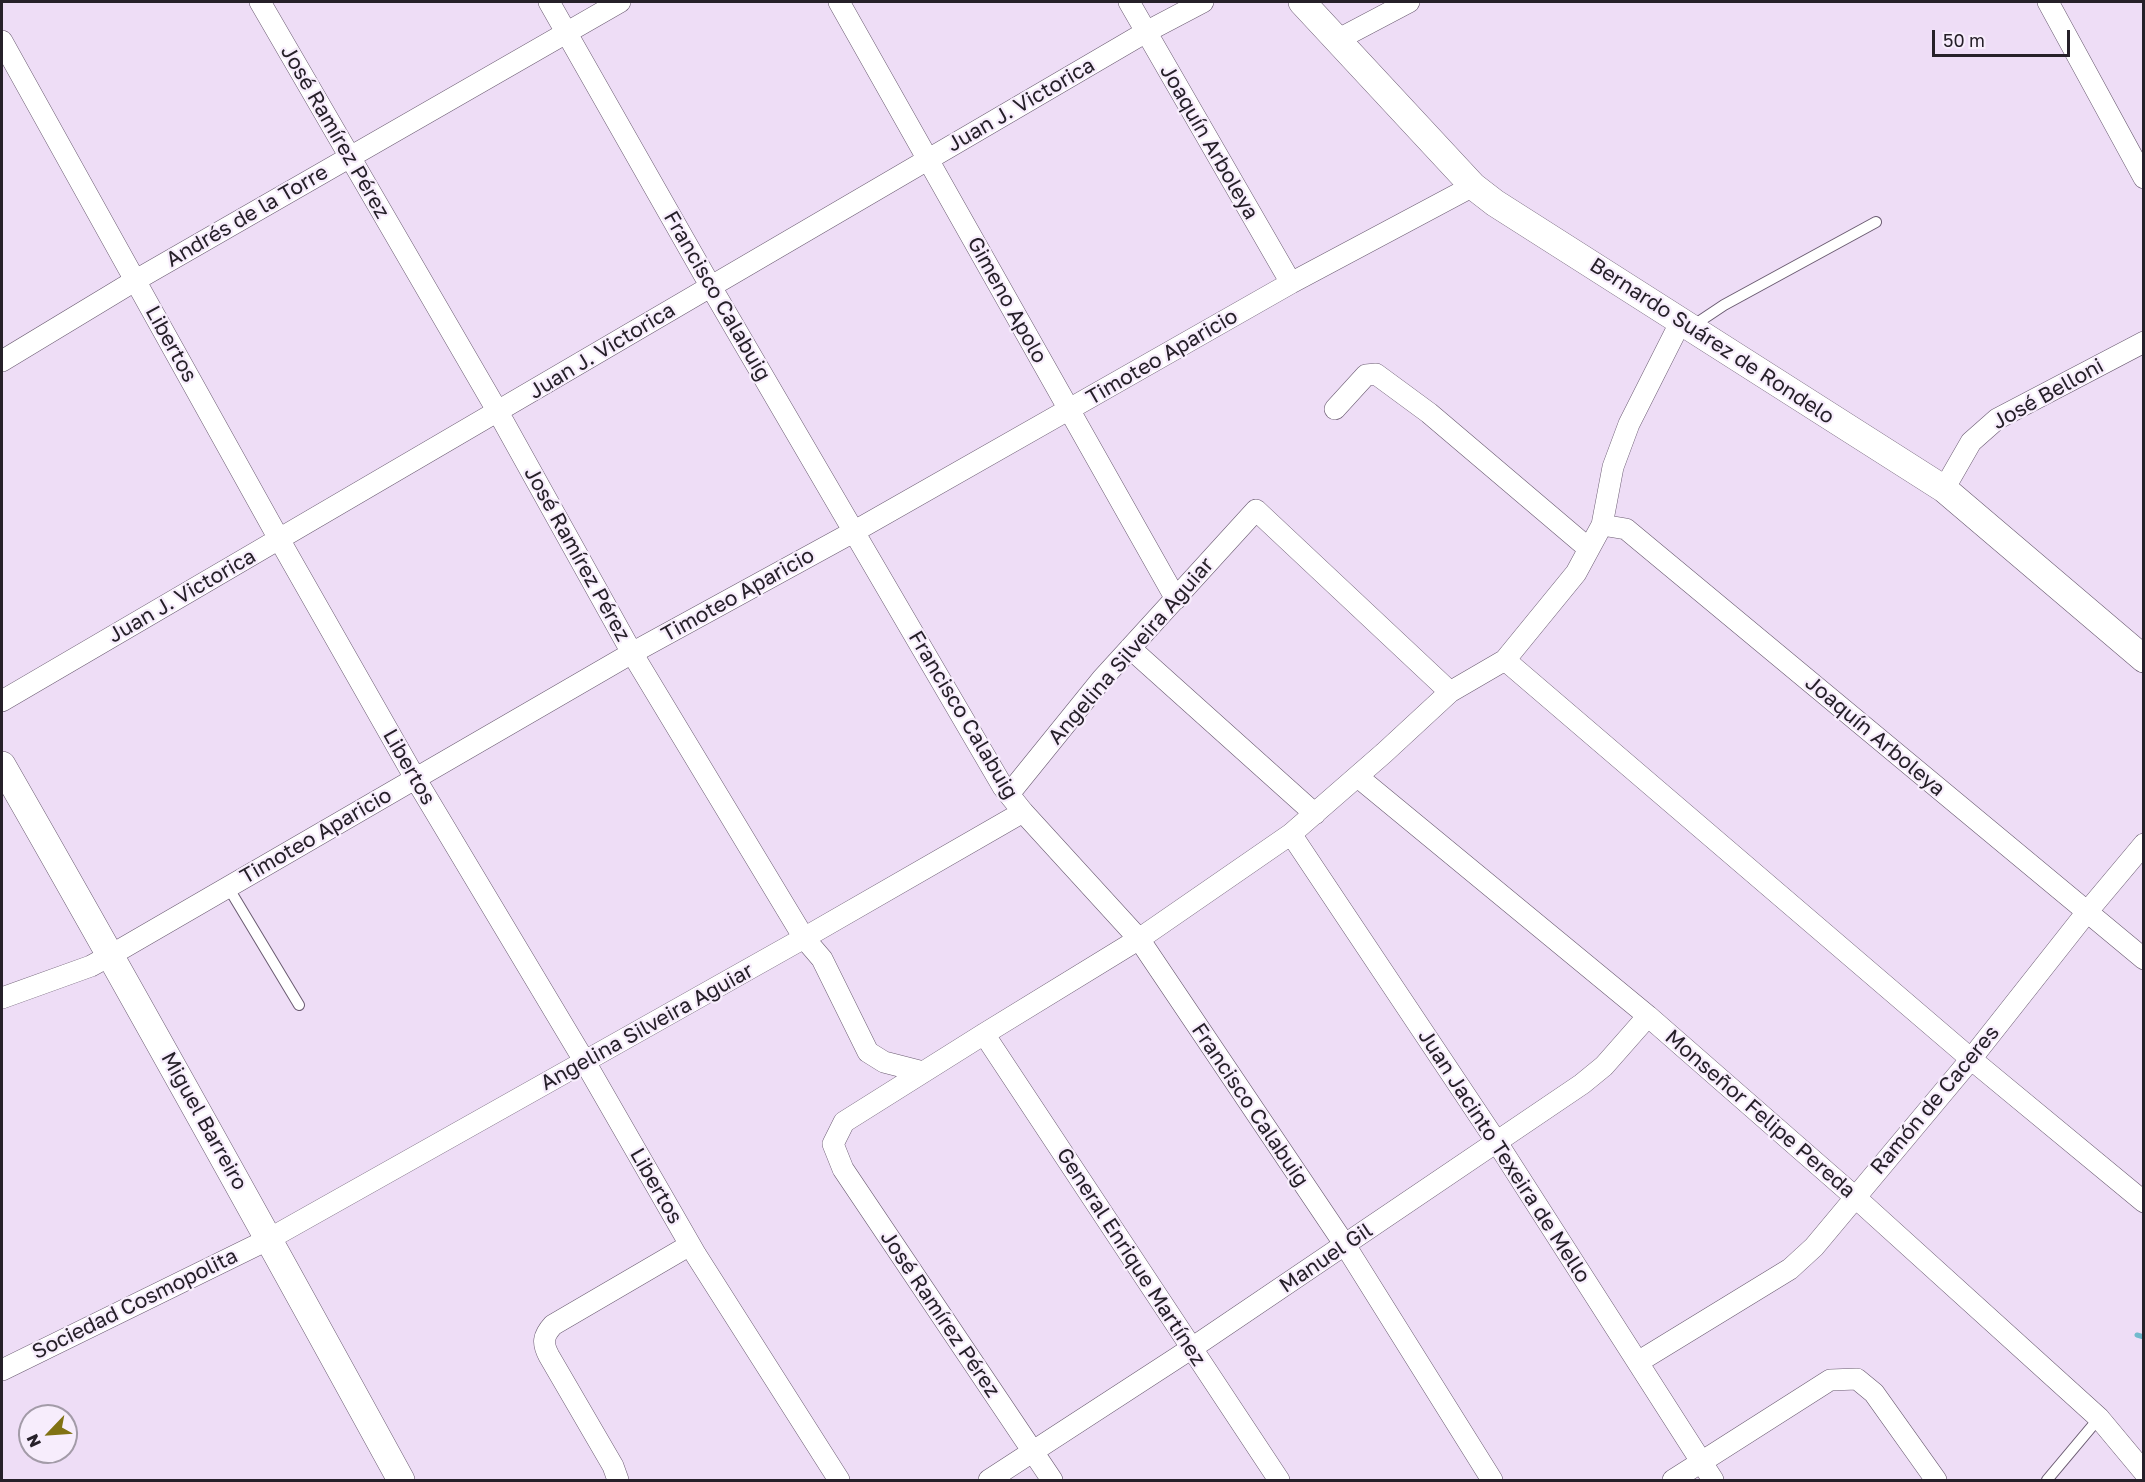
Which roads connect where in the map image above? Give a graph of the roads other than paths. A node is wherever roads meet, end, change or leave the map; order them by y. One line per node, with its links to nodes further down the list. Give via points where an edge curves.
1 (260, 2): 14 (street, José Ramírez Pérez)
2 (549, 2): 11 (street, Francisco Calabuig)
3 (620, 2): 11 (street, Andrés de la Torre)
4 (839, 2): 15 (street, Gimeno Apolo)
5 (1129, 2): 10 (street, Joaquín Arboleya)
6 (1203, 2): 10 (street, Juan J. Victorica)
7 (1302, 2): 12 (street, Bernardo Suárez de Rondelo)
8 (1408, 2): 12 (street)
9 (2049, 2): 16 (street)
10 (1146, 32): 15 (street, Juan J. Victorica); 20 (street, Joaquín Arboleya)
11 (567, 33): 14 (street, Andrés de la Torre); 21 (street, Francisco Calabuig)
12 (1337, 40): 17 (street, Bernardo Suárez de Rondelo)
13 (2, 41): 19 (street, Libertos)
14 (349, 157): 19 (street, Andrés de la Torre); 27 (street, José Ramírez Pérez)
15 (928, 159): 21 (street, Juan J. Victorica); 26 (street, Gimeno Apolo)
16 (2144, 178)
17 (1473, 186): 20 (street, Timoteo Aparicio); 22 (street, Bernardo Suárez de Rondelo)
18 (1876, 222): 22 (lane)
19 (136, 280): 24 (street, Andrés de la Torre); 31 (street, Libertos)
20 (1290, 283): 26 (street, Timoteo Aparicio)
21 (711, 286): 27 (street, Juan J. Victorica); 30 (street, Francisco Calabuig)
22 (1686, 324): 28 (street, Bernardo Suárez de Rondelo); 29 (street, via 1629,424 1613,467)
23 (2144, 342): 28 (street, José Belloni, via 1997,418 1971,442)
24 (2, 361)
25 (1335, 409): 32 (street, via 1366,375 1376,374 1429,413)
26 (1069, 410): 30 (street, Timoteo Aparicio); 33 (street, Gimeno Apolo)
27 (498, 412): 31 (street, Juan J. Victorica); 35 (street, José Ramírez Pérez)
28 (1944, 489): 36 (street, Bernardo Suárez de Rondelo)
29 (1602, 525): 32 (street); 49 (street, Joaquín Arboleya, via 1626,529)
30 (855, 531): 35 (street, Timoteo Aparicio); 43 (street, Francisco Calabuig)
31 (279, 539): 39 (street, Juan J. Victorica); 42 (street, Libertos)
32 (1588, 548): 37 (street, via 1576,573)
33 (1176, 599): 34 (street, Angelina Silveira Aguiar); 38 (street, Angelina Silveira Aguiar, via 1256,510)
34 (1130, 648): 43 (street, Angelina Silveira Aguiar); 45 (street)
35 (632, 653): 42 (street, Timoteo Aparicio); 50 (street, José Ramírez Pérez)
36 (2144, 659)
37 (1505, 660): 38 (street); 58 (street)
38 (1450, 692): 41 (street)
39 (2, 701)
40 (2, 765): 52 (street, Miguel Barreiro)
41 (1358, 777): 45 (street); 56 (street, Monseñor Felipe Pereda)
42 (415, 778): 48 (street, Timoteo Aparicio); 59 (street, Libertos)
43 (1009, 794): 44 (street, Francisco Calabuig)
44 (1023, 812): 50 (street, Angelina Silveira Aguiar); 51 (street, Francisco Calabuig)
45 (1315, 814): 46 (street)
46 (1291, 834): 51 (street); 61 (street, Juan Jacinto Texeira de Mello)
47 (2144, 844): 49 (street, Ramón de Caceres)
48 (228, 887): 52 (street, Timoteo Aparicio); 55 (lane)
49 (2087, 912): 53 (street, Joaquín Arboleya); 58 (street, Ramón de Caceres)
50 (804, 938): 59 (street, Angelina Silveira Aguiar); 60 (street, José Ramírez Pérez, via 822,959 868,1052 884,1062)
51 (1139, 939): 57 (street); 66 (street, Francisco Calabuig)
52 (111, 955): 54 (street, Timoteo Aparicio); 64 (street, Miguel Barreiro)
53 (2144, 959)
54 (2, 998)
55 (298, 1005)
56 (1648, 1016): 61 (street, Manuel Gil, via 1604,1066); 62 (street, Monseñor Felipe Pereda)
57 (984, 1034): 60 (street); 67 (street, General Enrique Martínez)
58 (1971, 1059): 62 (street, Ramón de Caceres); 63 (street)
59 (585, 1062): 64 (street, Angelina Silveira Aguiar); 65 (street, Libertos)
60 (923, 1072): 71 (street, José Ramírez Pérez, via 844,1122 833,1144 843,1169)
61 (1496, 1141): 66 (street, Manuel Gil); 68 (street, Juan Jacinto Texeira de Mello)
62 (1855, 1197): 68 (street, Ramón de Caceres, via 1814,1247 1790,1269); 70 (street, Monseñor Felipe Pereda)
63 (2144, 1202)
64 (269, 1239): 69 (street, Sociedad Cosmopolita); 74 (street, Miguel Barreiro)
65 (690, 1245): 75 (street, via 553,1325 545,1334 543,1345); 76 (street, Libertos)
66 (1345, 1245): 67 (street, Manuel Gil); 80 (street, Francisco Calabuig)
67 (1192, 1348): 71 (street, Manuel Gil); 79 (street, General Enrique Martínez)
68 (1638, 1362): 72 (street, Juan Jacinto Texeira de Mello)
69 (2, 1370)
70 (2100, 1418): 73 (street, Monseñor Felipe Pereda); 84 (lane)
71 (1032, 1452): 77 (street, Manuel Gil); 78 (street, José Ramírez Pérez)
72 (1701, 1462): 81 (street); 82 (street, Juan Jacinto Texeira de Mello); 83 (street, via 1830,1380 1857,1379 1874,1393)
73 (2144, 1472)
74 (401, 1480)
75 (618, 1480)
76 (839, 1480)
77 (989, 1480)
78 (1052, 1480)
79 (1279, 1480)
80 (1492, 1480)
81 (1673, 1480)
82 (1713, 1480)
83 (1936, 1480)
84 (2047, 1480)

